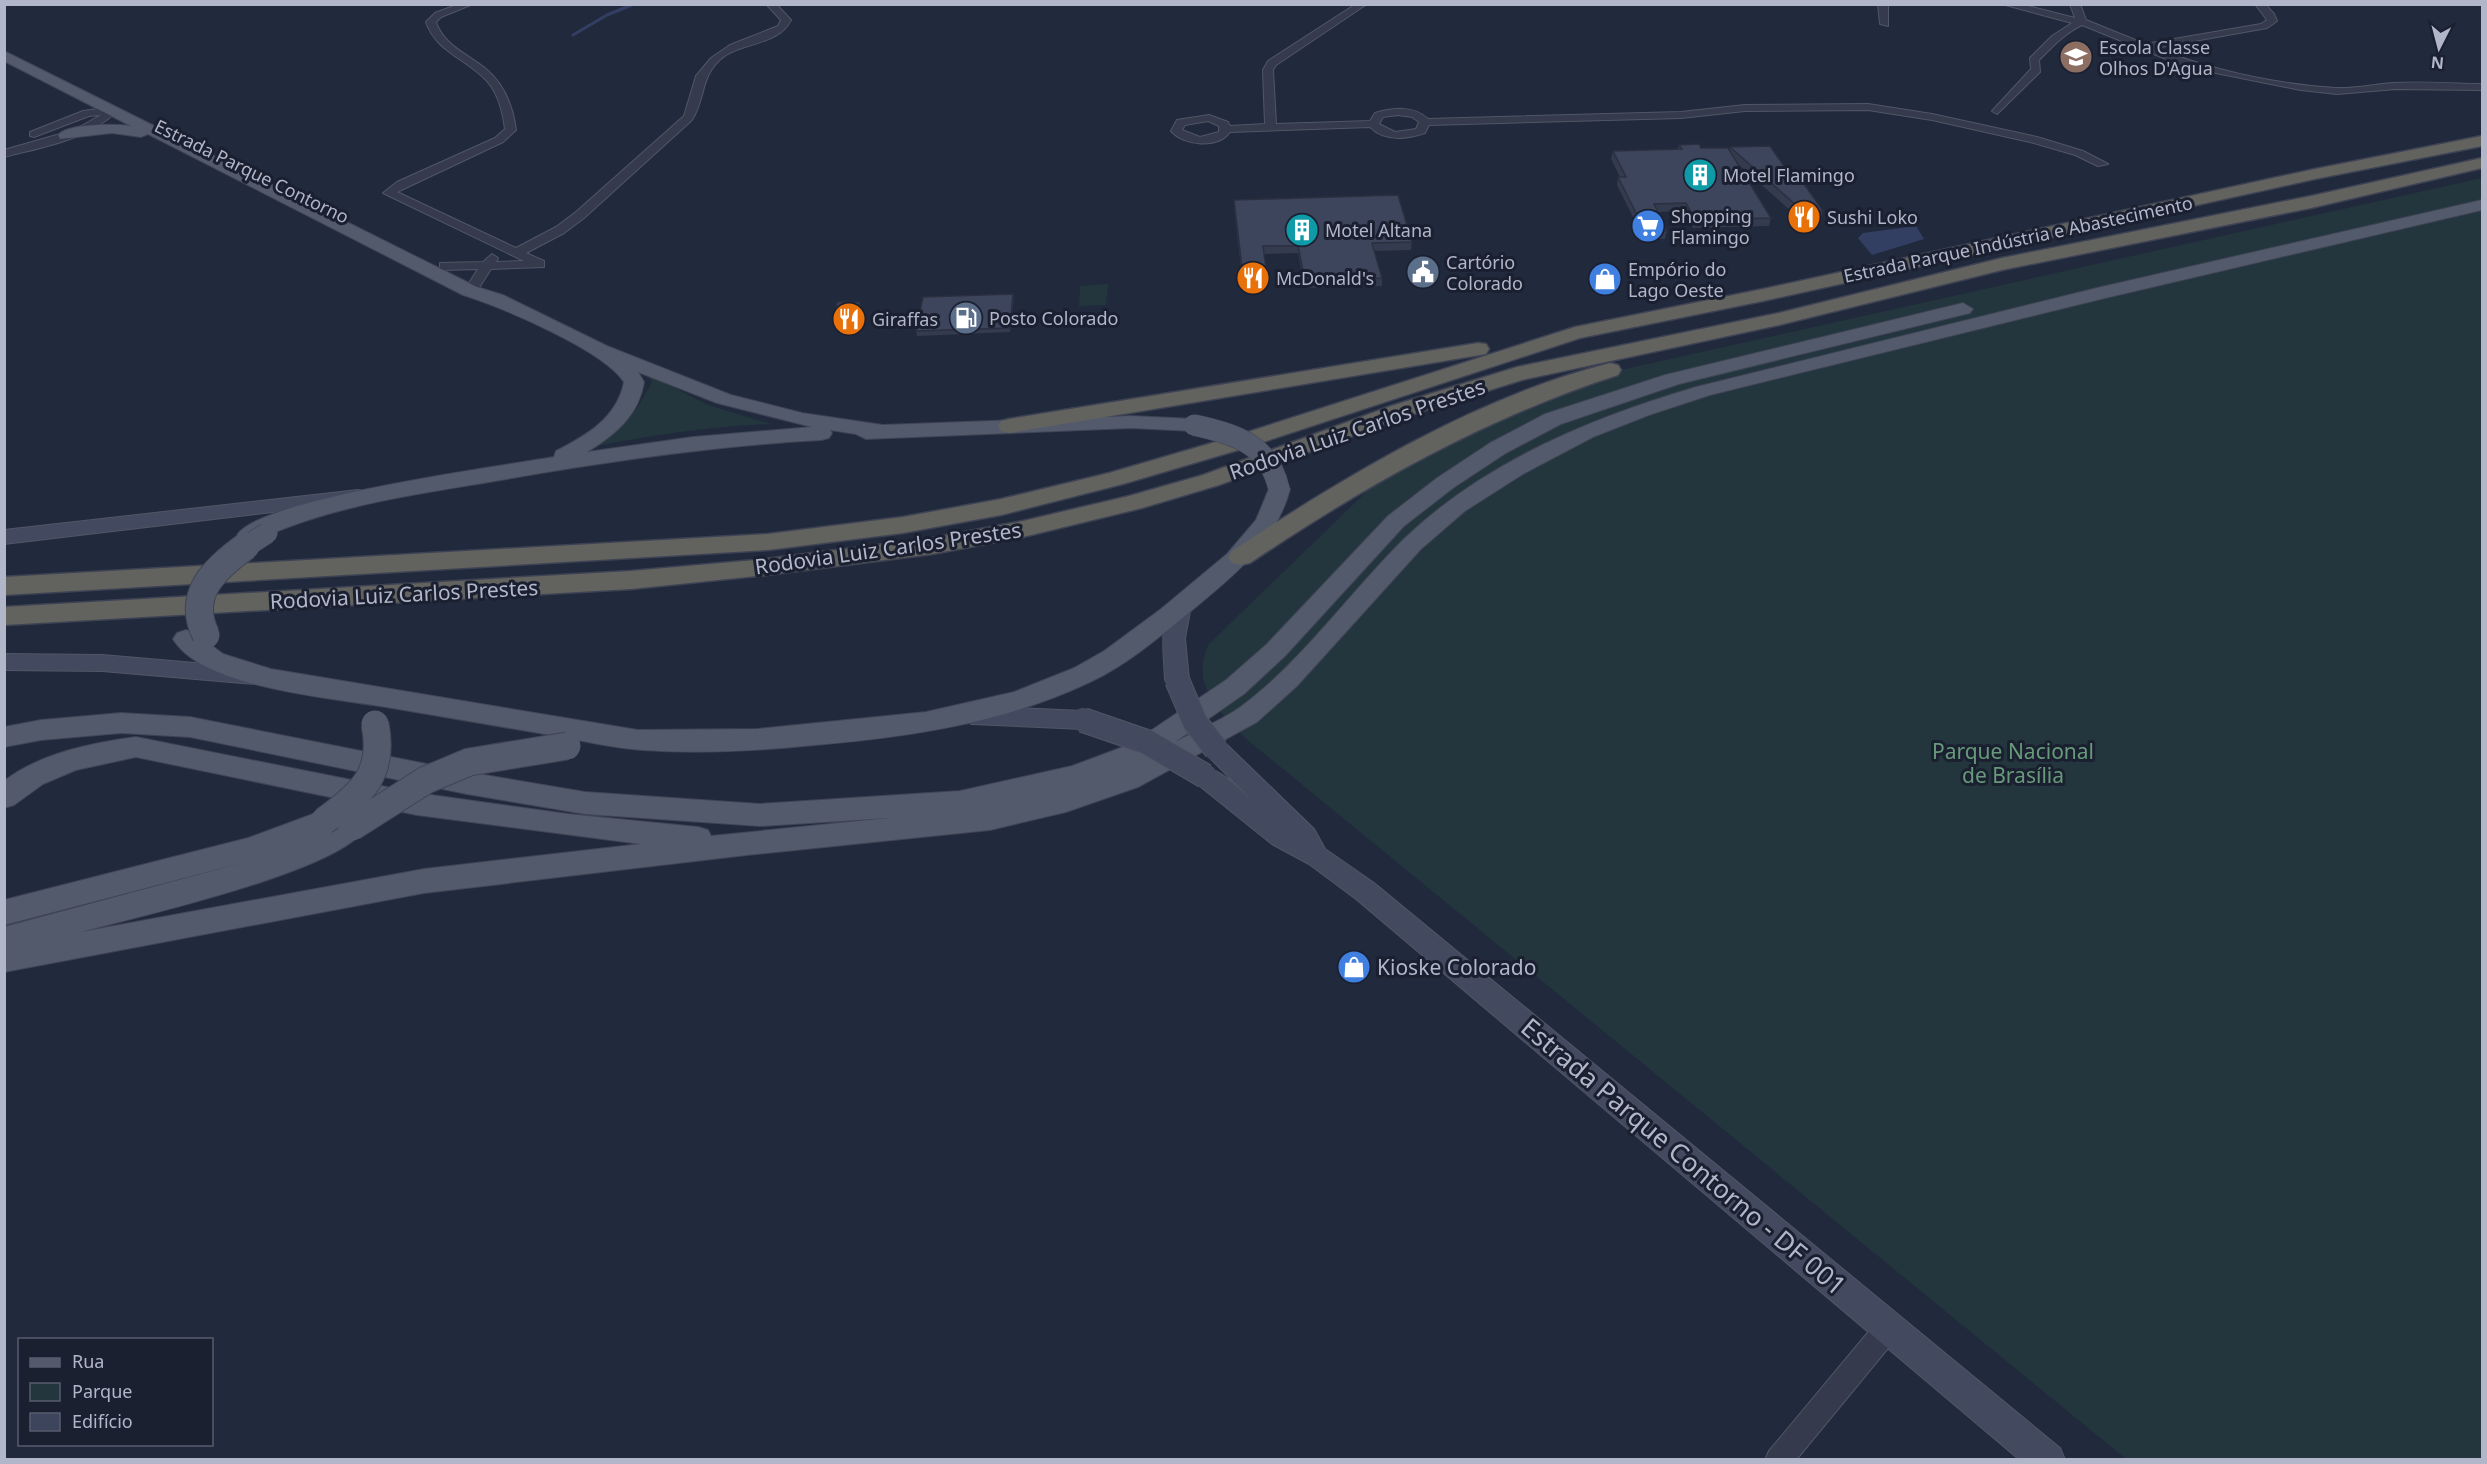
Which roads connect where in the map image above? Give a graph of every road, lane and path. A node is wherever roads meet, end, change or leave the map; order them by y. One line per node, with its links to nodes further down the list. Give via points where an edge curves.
1 (469, 4): 31 (street, via 435,17 432,27 439,38 490,78 512,130 499,140 401,184 389,194)
2 (770, 4): 32 (street, via 786,20 783,28 738,45 717,58 697,85 694,109 688,118 560,231)
3 (1363, 4): 19 (street, via 1272,63 1268,70)
4 (1883, 4): 9 (street)
5 (2075, 4): 8 (street)
6 (2259, 4): 10 (street, via 2271,16 2272,21 2264,26)
7 (2008, 5): 8 (street)
8 (2082, 22): 10 (street); 16 (street, via 2061,32 2048,45 2034,60 2036,70)
9 (1885, 24)
10 (2147, 46): 14 (street, via 2221,73 2301,87 2337,91 2396,86)
11 (4, 48): 15 (main road, Estrada Parque Contorno)
12 (4, 55): 13 (main road, Estrada Parque Contorno)
13 (21, 64): 15 (main road, Estrada Parque Contorno); 21 (main road, via 76,100)
14 (2482, 87)
15 (110, 105): 21 (street, via 97,123); 23 (main road, Estrada Parque Contorno); 33 (main road, Estrada Parque Contorno, via 279,182)
16 (1997, 111)
17 (1425, 122): 18 (street, via 1415,115 1396,112 1379,116); 18 (street, via 1421,131 1404,135 1384,132); 28 (street, via 1868,107 2033,139)
18 (1374, 124): 19 (street)
19 (1271, 127): 20 (street)
20 (1227, 129)
21 (61, 130): 22 (street); 23 (main road, via 125,129)
22 (36, 138): 25 (street); 26 (street)
23 (174, 141): 35 (main road, Estrada Parque Contorno)
24 (2482, 141): 37 (highway, Estrada Parque Indústria e Abastecimento)
25 (4, 144)
26 (4, 154)
27 (2482, 163): 36 (highway, Estrada Parque Indústria e Abastecimento, via 2002,264)
28 (2102, 164)
29 (2482, 188): 58 (main road, via 1672,379 1552,419 1498,448 1396,521 1276,650 1226,693 1141,751 1077,776 1010,791 960,801 760,815 585,803 190,727 121,723)
30 (2482, 205): 62 (main road, via 2101,293 1703,391 1641,410 1585,432 1525,463 1457,506 1413,544 1288,679 1248,715 1128,779 1056,804 990,819)
31 (499, 246): 32 (street); 34 (street)
32 (516, 253): 34 (street, via 540,264)
33 (444, 266): 34 (street); 35 (main road, Estrada Parque Contorno)
34 (487, 267): 35 (street)
35 (473, 288): 38 (main road, Estrada Parque Contorno)
36 (1779, 319): 47 (highway, via 1584,378 1514,406 1360,481); 50 (highway, Rodovia Luiz Carlos Prestes, via 1517,374 1144,500 932,546 620,580)
37 (1554, 338): 39 (highway); 48 (highway, Rodovia Luiz Carlos Prestes, via 1115,478 1001,507 903,525 768,542)
38 (600, 350): 40 (main road, Estrada Parque Contorno, via 758,410); 41 (main road, Estrada Parque Contorno, via 627,370 634,382 630,403 592,441)
39 (1009, 426): 40 (main road); 43 (main road, via 1192,428 1241,446 1256,457)
40 (882, 431): 41 (main road, via 753,436)
41 (548, 465): 42 (main road)
42 (453, 481): 44 (main road); 45 (main road, via 316,515)
43 (1274, 491): 47 (main road, via 1272,513); 57 (main road, via 1260,516 1225,554 1131,632 1078,667 1008,695)
44 (363, 495): 45 (main road, via 310,509); 46 (main road)
45 (258, 534): 51 (main road, via 212,563 188,594 182,620)
46 (4, 537)
47 (1241, 557): 49 (main road)
48 (4, 586)
49 (1180, 606): 56 (main road, via 1117,655 1084,674); 63 (main road, bridge, via 1174,638 1178,680 1195,722 1236,770 1305,836)
50 (4, 616)
51 (196, 637): 53 (main road, via 195,651); 55 (main road, via 236,652 358,681)
52 (4, 662): 53 (main road, via 110,664)
53 (271, 678): 54 (main road)
54 (319, 686): 55 (main road); 61 (main road, bridge, via 359,707 375,724 380,740 376,769)
55 (404, 701): 59 (main road)
56 (972, 715): 57 (main road); 63 (main road, bridge, via 1083,720 1160,746 1205,776 1281,837)
57 (850, 732): 59 (main road, via 726,742)
58 (4, 737)
59 (638, 740): 61 (main road, bridge, via 567,746 469,762)
60 (4, 797): 62 (main road, via 32,778 65,764 97,752 136,747 417,804 568,825)
61 (338, 824): 64 (main road); 65 (main road, via 321,846 258,871)
62 (747, 843): 66 (main road, via 424,881)
63 (1318, 857): 67 (main road, Estrada Parque Contorno - DF 001, via 1373,898)
64 (7, 910)
65 (4, 940)
66 (4, 959)
67 (1889, 1327): 68 (street); 69 (main road, Estrada Parque Contorno - DF 001)
68 (1778, 1460)
69 (2048, 1460)

